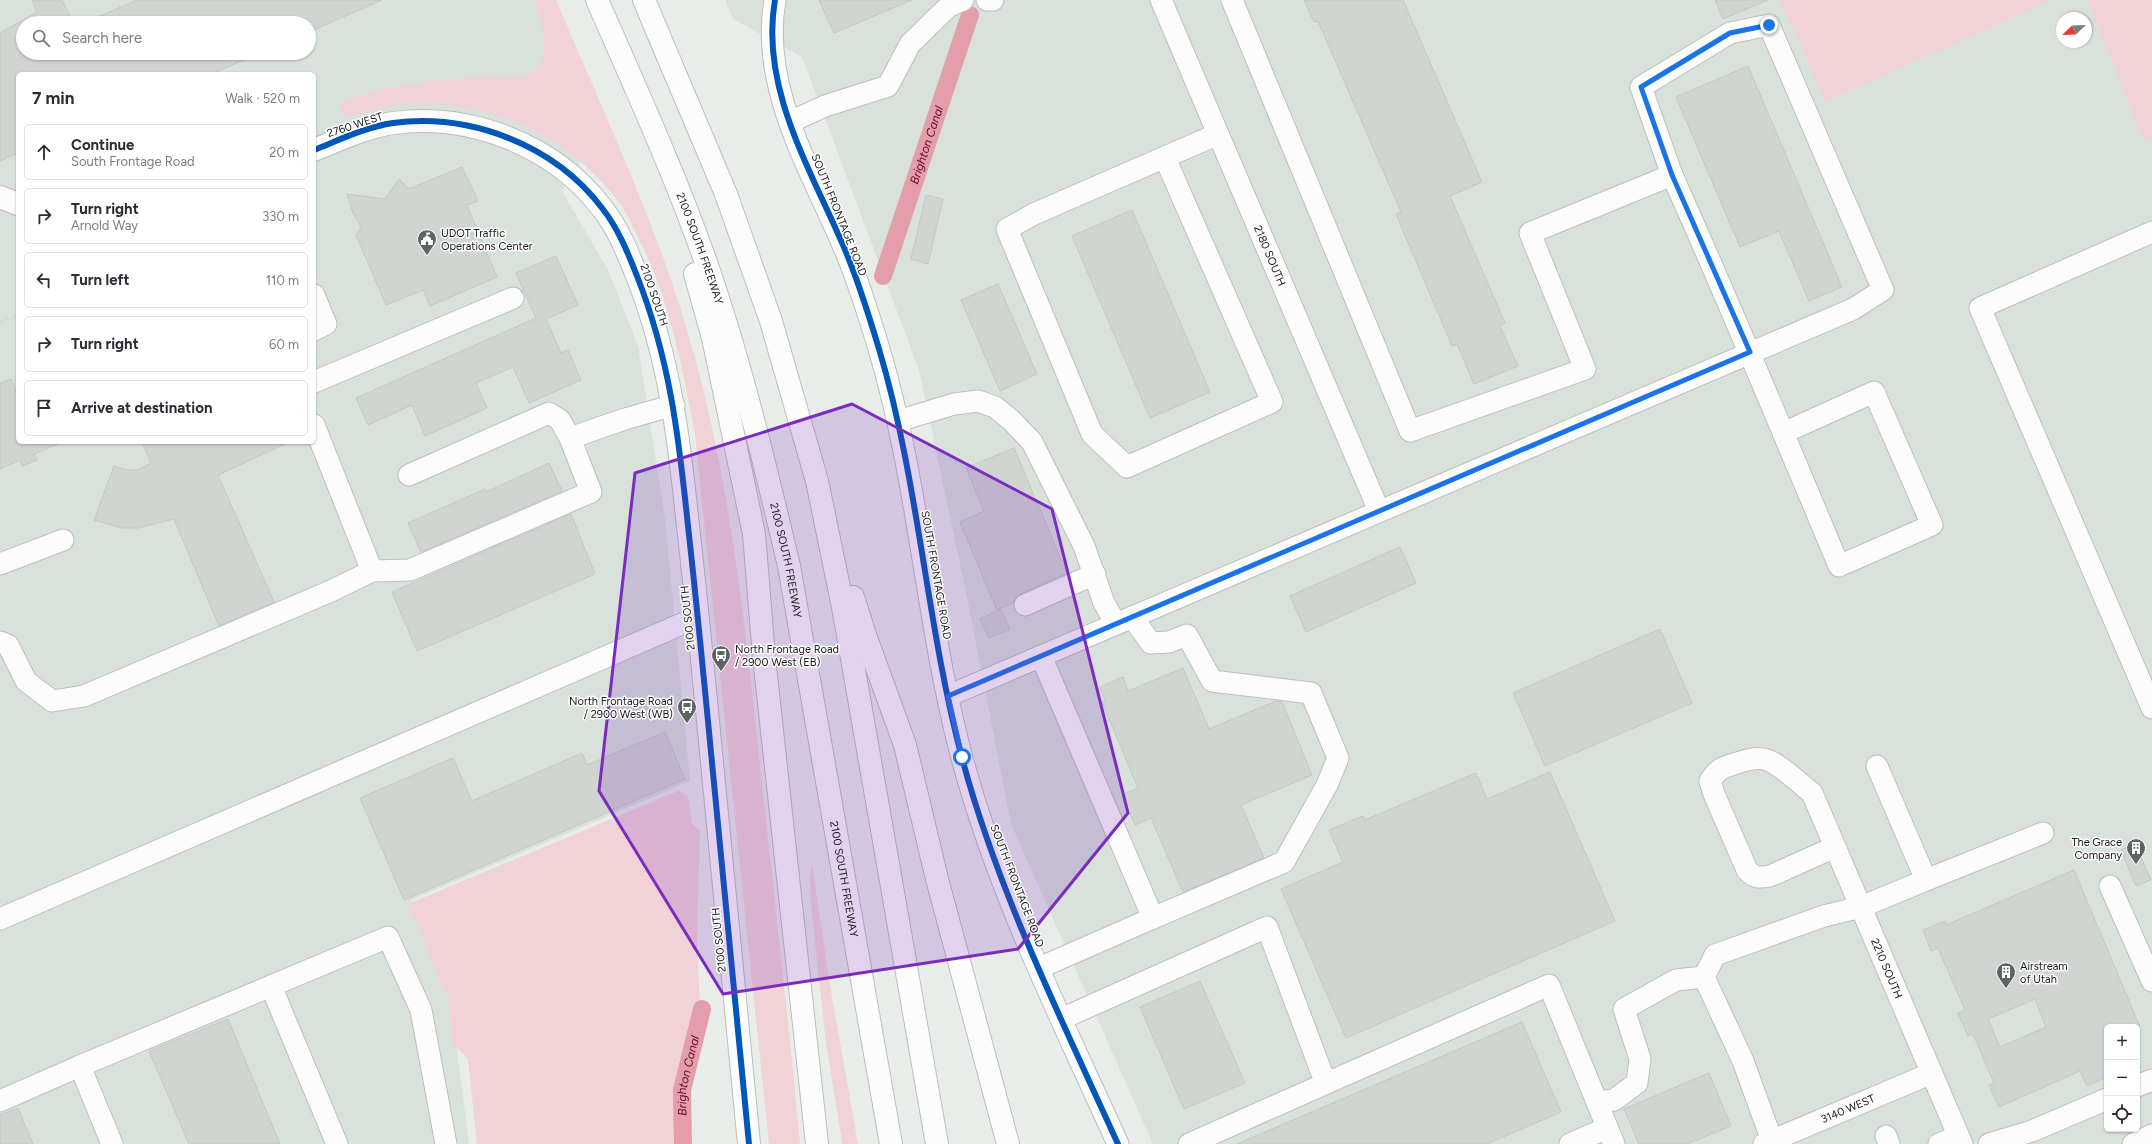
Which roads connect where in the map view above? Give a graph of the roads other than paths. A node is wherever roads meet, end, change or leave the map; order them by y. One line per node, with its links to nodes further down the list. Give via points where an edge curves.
1 (597, 0): 9 (main road, 2100 SOUTH FREEWAY)
2 (644, 0): 30 (main road, via 726,194 771,321)
3 (775, 0): 10 (street, SOUTH FRONTAGE ROAD, via 771,30 772,54 778,88)
4 (963, 0): 10 (street, via 949,6 910,44 888,86 825,106)
5 (987, 0): 6 (street)
6 (993, 0)
7 (1161, 0): 11 (street, 2180 SOUTH)
8 (1232, 0): 15 (street, via 1410,430 1585,368 1530,233)
9 (620, 53): 72 (main road, via 668,188 713,338 754,534 764,657); 73 (main road, 2100 SOUTH FREEWAY, via 677,186 711,277 769,480 789,566)
10 (790, 122): 25 (street, SOUTH FRONTAGE ROAD, via 849,260 879,350)
11 (1218, 134): 14 (street); 31 (street, 2180 SOUTH)
12 (521, 142): 13 (main road, 2760 WEST, via 471,126 432,121 391,123 347,136); 24 (main road, 2100 SOUTH, via 558,165 582,184 604,210 624,245 648,304)
13 (316, 149)
14 (1165, 158): 14 (street, via 1034,214 1007,229 1092,434 1127,467 1272,402)
15 (1672, 175): 22 (street); 22 (street, via 1641,87 1730,33 1769,25 1883,290 1853,309)
16 (0, 197): 17 (main road)
17 (16, 203)
18 (2152, 232): 42 (street, via 1980,308)
19 (512, 298): 23 (street)
20 (316, 300): 21 (street, via 326,324)
21 (316, 329)
22 (1750, 352): 27 (street); 31 (street)
23 (316, 381)
24 (674, 405): 28 (street); 37 (main road, 2100 SOUTH)
25 (898, 421): 35 (street, via 954,404 978,401 995,407 1012,420 1032,442 1084,546); 41 (street, SOUTH FRONTAGE ROAD)
26 (316, 430): 34 (street)
27 (1783, 433): 27 (street, via 1839,566 1932,525 1874,392)
28 (570, 438): 29 (street, via 560,420 549,413); 34 (street, via 591,492 410,570)
29 (409, 475)
30 (817, 482): 74 (main road, via 843,607); 75 (main road, via 864,635 905,745 937,879)
31 (1379, 511): 38 (street)
32 (62, 540): 33 (street)
33 (0, 564)
34 (372, 571): 39 (street, via 84,696 52,701 26,681 8,645)
35 (1095, 574): 36 (street); 38 (street, via 1104,603)
36 (1025, 605)
37 (698, 617): 50 (street); 71 (main road, 2100 SOUTH)
38 (1124, 620): 40 (street); 49 (street, via 1151,643 1169,642 1187,635 1212,681 1311,693 1338,758 1327,785 1284,862)
39 (0, 642)
40 (1041, 656): 41 (street); 49 (street)
41 (948, 696): 51 (street, SOUTH FRONTAGE ROAD, via 979,814)
42 (2152, 708)
43 (1877, 766): 46 (street)
44 (2043, 833): 46 (street)
45 (1835, 847): 45 (street, 2210 SOUTH, via 1812,793 1764,759 1751,759 1721,768 1710,781 1747,870 1752,876 1770,876); 48 (street, 2210 SOUTH)
46 (1926, 880): 48 (street)
47 (2110, 886): 53 (street)
48 (1860, 907): 52 (street, via 1824,916 1715,955); 57 (street, 2210 SOUTH)
49 (1154, 918): 51 (street)
50 (0, 919)
51 (1039, 968): 55 (street, SOUTH FRONTAGE ROAD)
52 (1704, 977): 63 (street, via 1676,980 1624,1009 1640,1059 1637,1083 1614,1100); 67 (street, via 1743,1061)
53 (2152, 981)
54 (271, 986): 56 (street); 69 (street); 70 (street, via 388,937 421,1010)
55 (1061, 1019): 59 (street, via 1267,927); 76 (street, SOUTH FRONTAGE ROAD)
56 (80, 1066): 62 (street); 68 (street)
57 (1932, 1073): 66 (street, 2210 SOUTH); 67 (street, 3140 WEST)
58 (2152, 1080): 60 (street)
59 (1327, 1083): 63 (street, via 1549,985); 77 (street)
60 (2140, 1085)
61 (2104, 1100): 80 (street, via 2032,1131)
62 (0, 1101)
63 (1597, 1102): 65 (street)
64 (2152, 1135): 81 (street)
65 (1610, 1136): 78 (street)
66 (1960, 1140): 79 (street)
67 (1768, 1142)
68 (112, 1144)
69 (337, 1144)
70 (446, 1144)
71 (749, 1144)
72 (817, 1144)
73 (891, 1144)
74 (937, 1144)
75 (1008, 1144)
76 (1118, 1144)
77 (1189, 1144)
78 (1570, 1144)
79 (1939, 1144)
80 (1989, 1144)
81 (2133, 1144)

